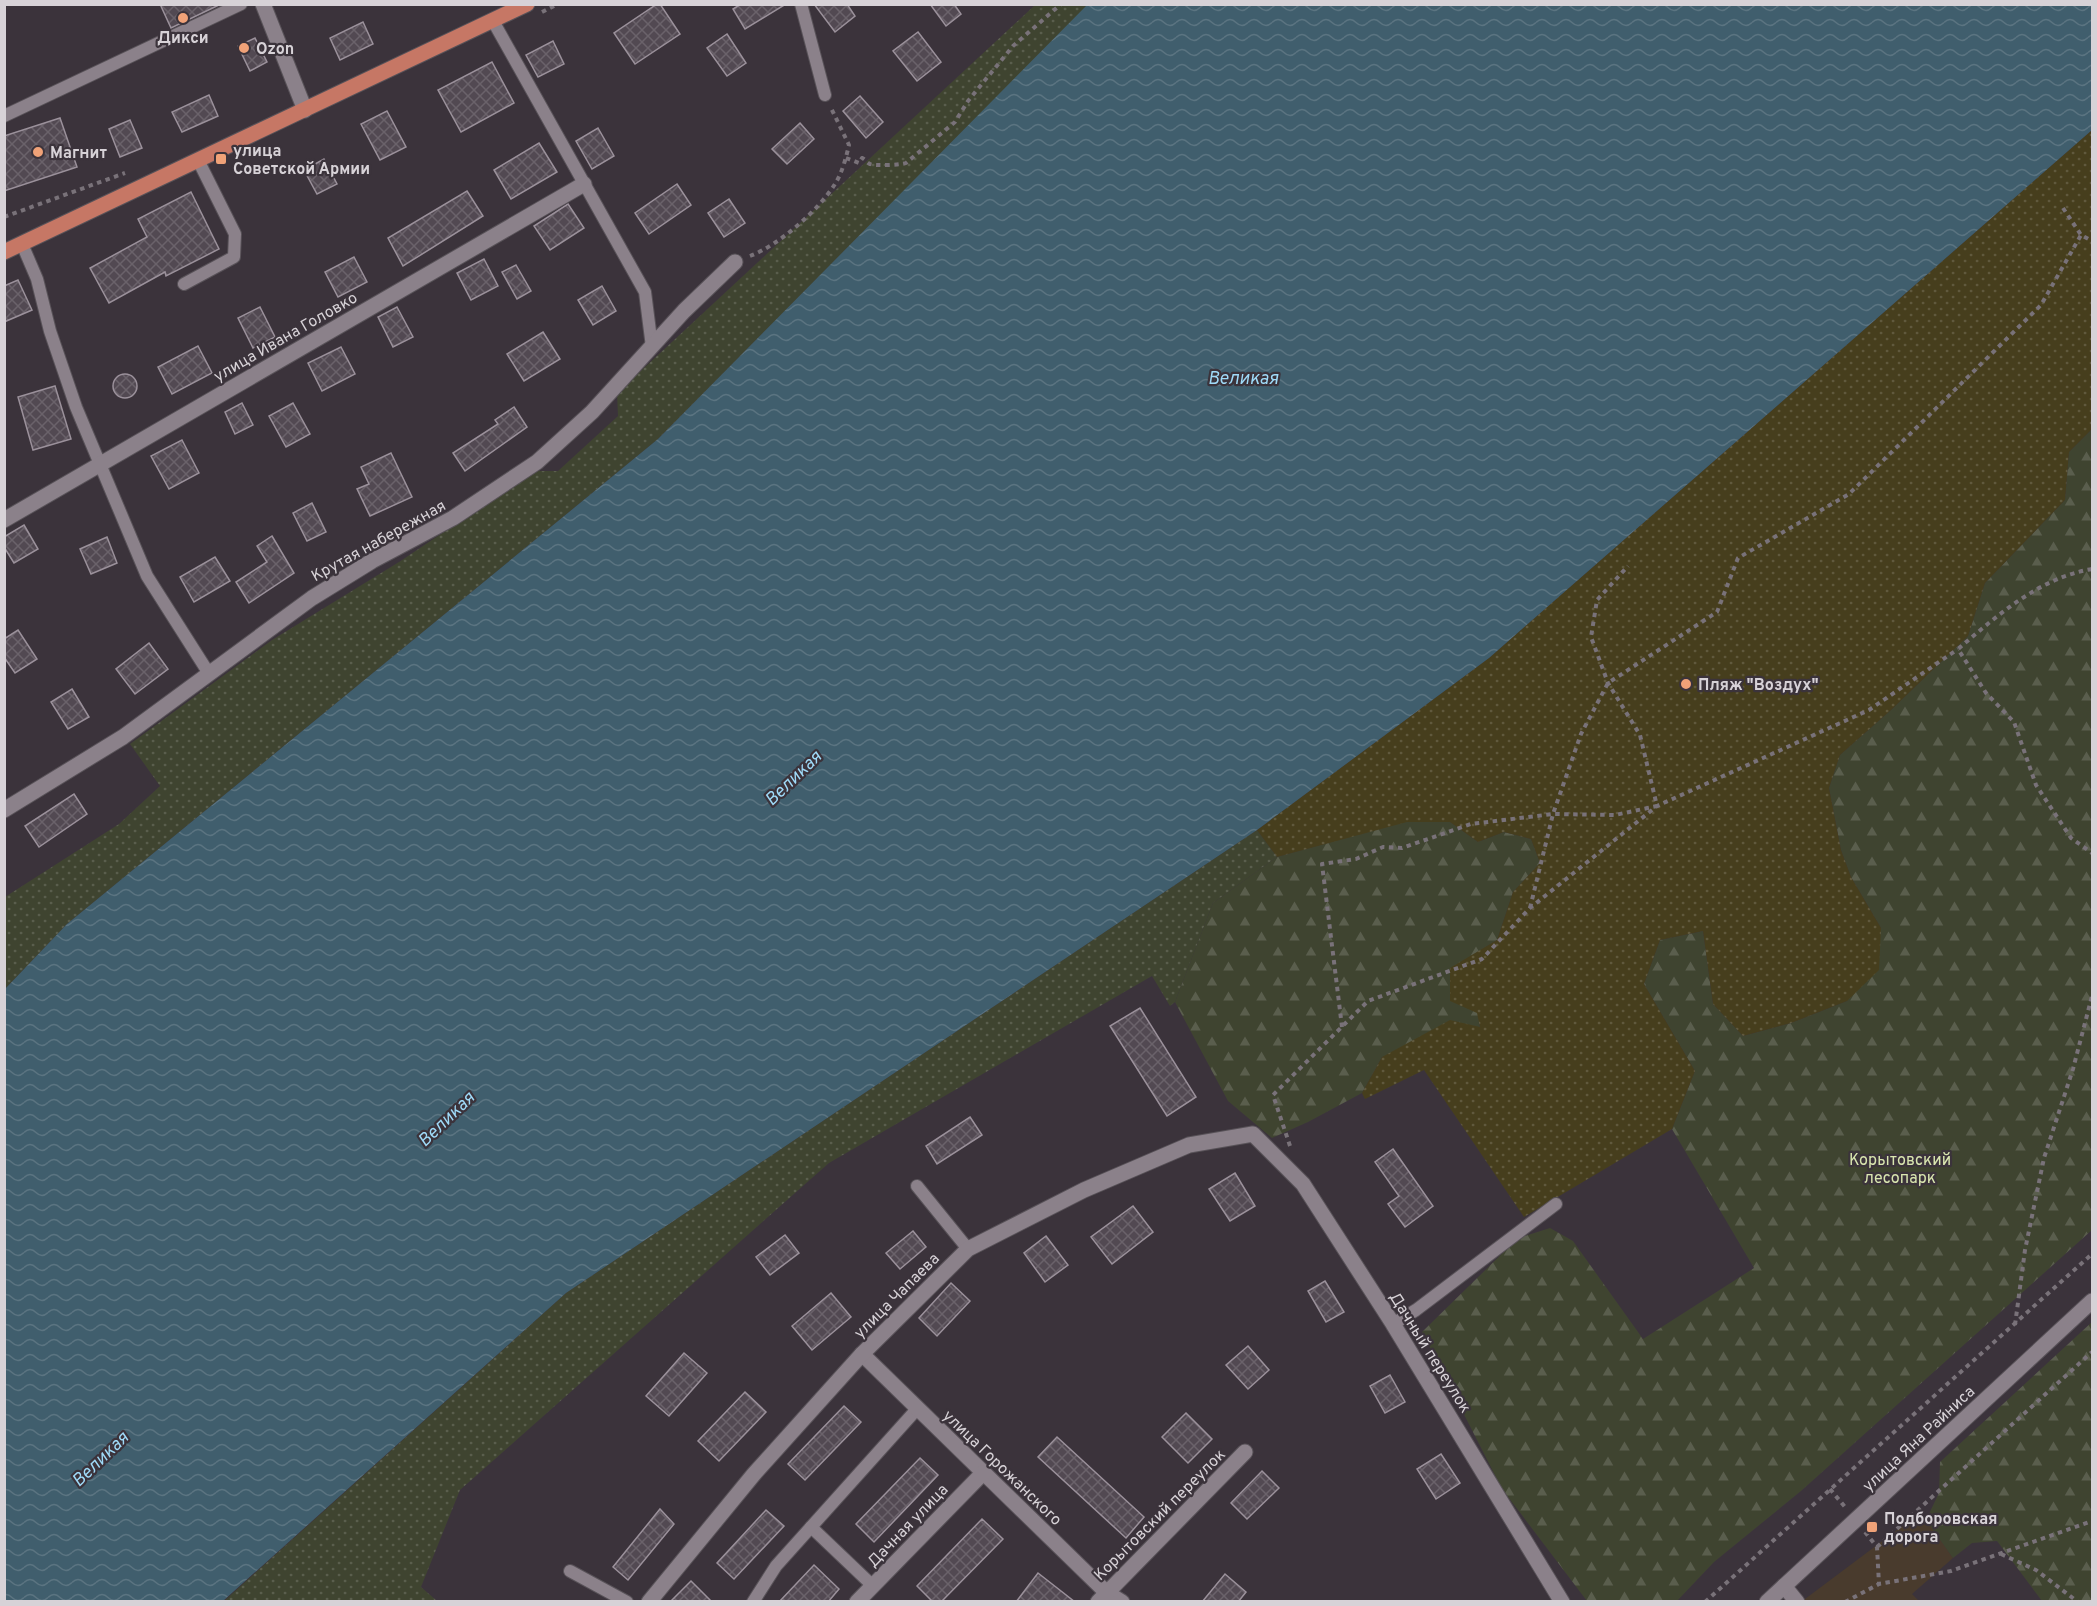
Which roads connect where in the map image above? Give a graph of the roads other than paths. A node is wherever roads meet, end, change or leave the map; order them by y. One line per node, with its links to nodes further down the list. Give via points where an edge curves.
1 (241, 4): 8 (lane)
2 (262, 4): 7 (street)
3 (527, 4): 5 (main road)
4 (801, 4): 6 (lane)
5 (493, 21): 7 (main road); 10 (lane)
6 (825, 95)
7 (305, 110): 9 (main road)
8 (4, 116)
9 (198, 160): 11 (main road); 14 (lane, via 235,234 234,257)
10 (584, 184): 15 (lane, via 645,291); 16 (street, улица Ивана Головко)
11 (22, 243): 12 (main road); 16 (lane)
12 (4, 252)
13 (735, 262): 15 (street, Крутая набережная)
14 (184, 284)
15 (652, 347): 18 (street, Крутая набережная, via 592,412 537,462 453,518 312,598)
16 (99, 464): 17 (street, улица Ивана Головко); 18 (lane, via 147,576)
17 (4, 520)
18 (208, 672): 19 (street, Крутая набережная, via 123,737)
19 (4, 810)
20 (1253, 1134): 23 (street, улица Чапаева, via 1190,1145 1084,1190); 25 (street, Дачный переулок, via 1303,1184)
21 (917, 1186): 23 (lane)
22 (1556, 1204): 25 (lane)
23 (968, 1249): 26 (street, улица Чапаева)
24 (2092, 1301): 33 (street, улица Яна Райниса)
25 (1393, 1324): 40 (street, Дачный переулок)
26 (862, 1354): 27 (street, улица Горожанского); 36 (street, улица Чапаева, via 754,1474)
27 (917, 1409): 29 (street, улица Горожанского); 30 (lane)
28 (1245, 1452): 34 (street, Корытовский переулок)
29 (983, 1473): 32 (street, Дачная улица); 34 (street, улица Горожанского)
30 (811, 1527): 32 (lane); 37 (lane, via 776,1566)
31 (570, 1571): 35 (lane)
32 (873, 1586): 38 (street, Дачная улица)
33 (1784, 1586): 41 (street, улица Яна Райниса); 42 (street)
34 (1102, 1597): 39 (street, улица Горожанского)
35 (627, 1602)
36 (649, 1602)
37 (753, 1602)
38 (857, 1602)
39 (1122, 1602)
40 (1562, 1602)
41 (1767, 1602)
42 (1797, 1602)

